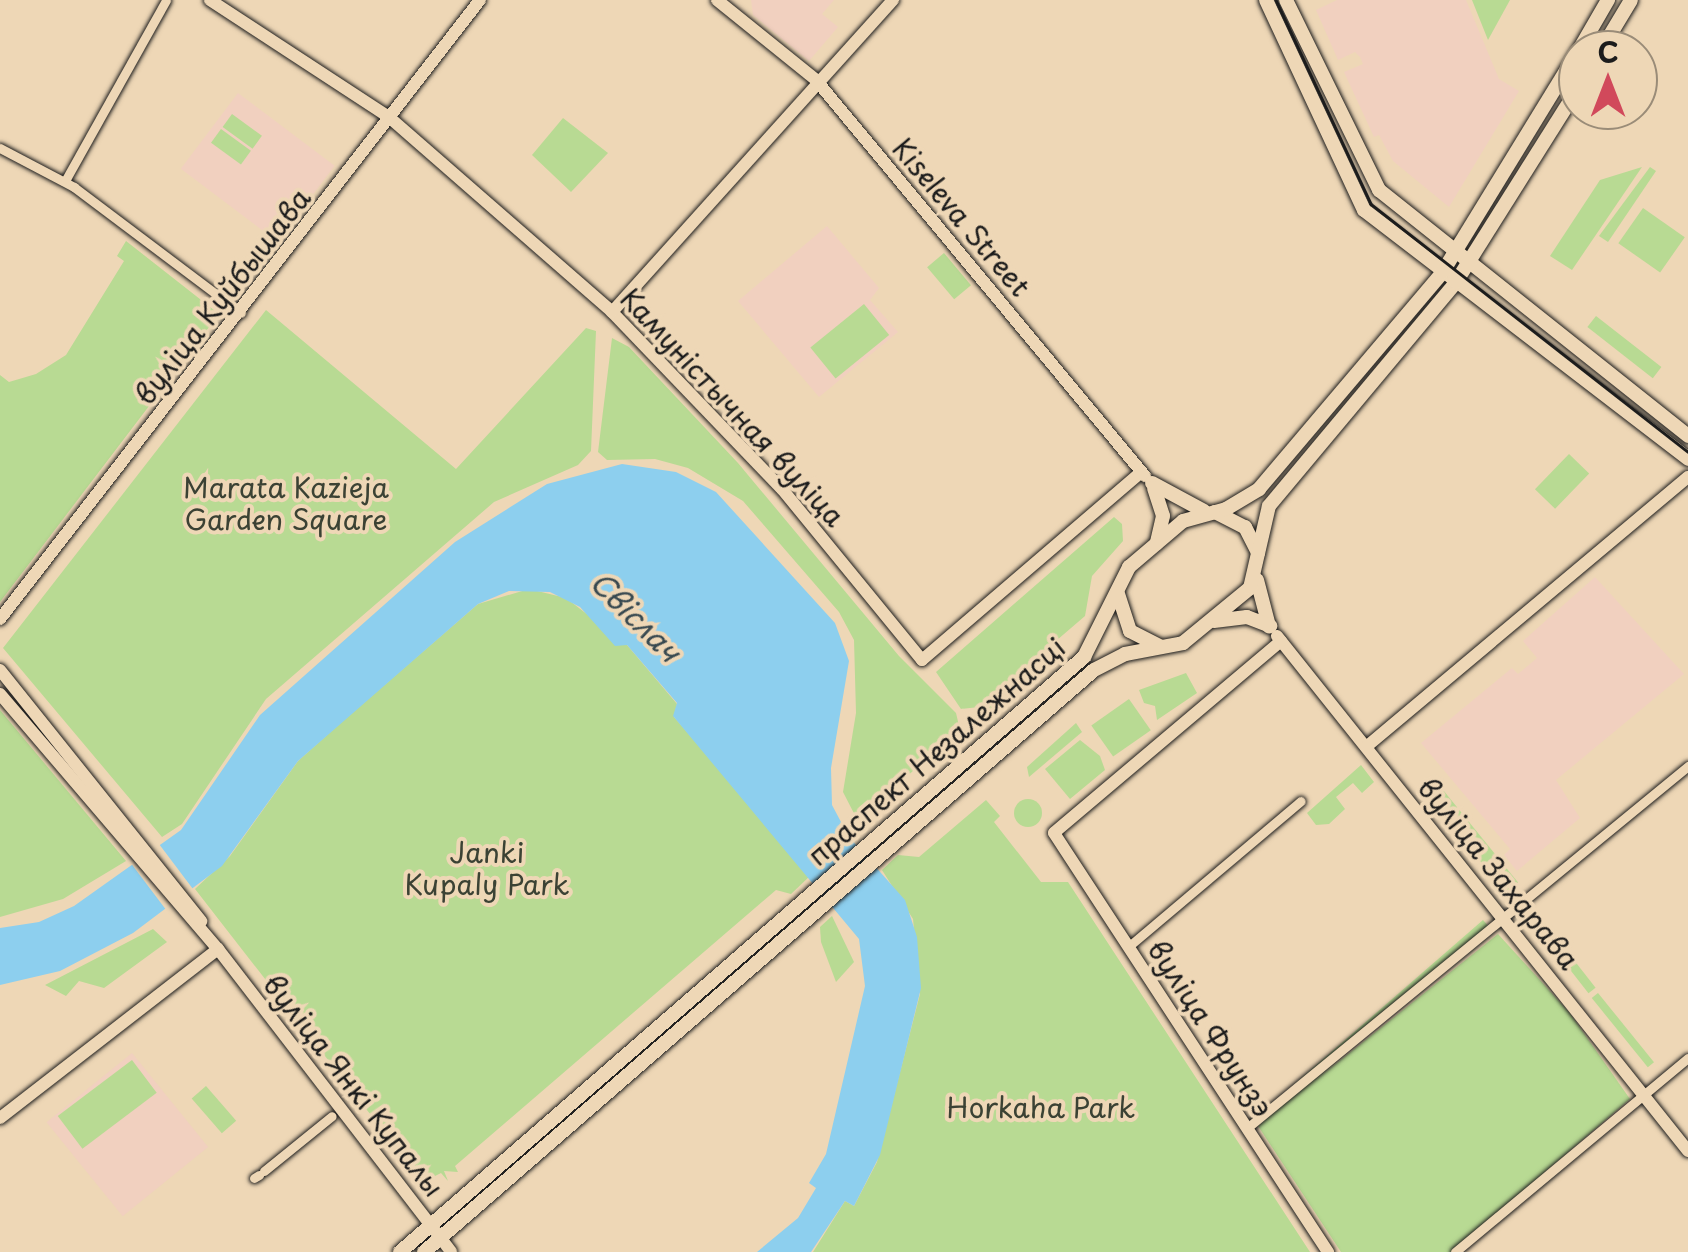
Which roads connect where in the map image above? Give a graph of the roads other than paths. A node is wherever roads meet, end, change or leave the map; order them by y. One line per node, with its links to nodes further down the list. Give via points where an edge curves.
1 (166, 0): 19 (street)
2 (210, 0): 16 (street, Камуністычная вуліца)
3 (480, 0): 16 (street, вуліца Куйбышава)
4 (717, 0): 12 (street, Kiseleva Street)
5 (892, 0): 12 (street)
6 (1266, 0): 15 (main road)
7 (1286, 0): 14 (main road)
8 (1608, 0): 10 (main road, праспект Незалежнасці)
9 (1631, 0): 11 (main road)
10 (1590, 30)
11 (1613, 30)
12 (816, 80): 24 (street); 29 (street, Kiseleva Street)
13 (1558, 83): 20 (main road, праспект Незалежнасці)
14 (1325, 84): 15 (main road); 20 (main road, via 1378,190)
15 (1306, 91): 22 (main road, via 1356,200)
16 (390, 118): 24 (street, Камуністычная вуліца); 25 (street, вуліца Куйбышава)
17 (1558, 121): 21 (main road)
18 (0, 148): 19 (street)
19 (66, 181): 25 (street)
20 (1457, 252): 21 (main road); 22 (main road, праспект Незалежнасці)
21 (1472, 261): 23 (main road); 26 (main road)
22 (1442, 273): 23 (main road); 30 (main road, праспект Незалежнасці, via 1258,488)
23 (1456, 282): 27 (main road); 32 (main road, via 1269,506)
24 (612, 312): 29 (street, Камуністычная вуліца, via 773,478 922,660)
25 (241, 313): 34 (street, вуліца Куйбышава)
26 (1688, 436)
27 (1688, 459)
28 (1688, 477): 41 (street)
29 (1146, 478): 30 (main road, via 1183,505); 31 (main road, via 1163,516)
30 (1212, 512): 31 (main road, праспект Незалежнасці, via 1183,521); 32 (main road, via 1245,527)
31 (1157, 544): 33 (main road, праспект Незалежнасці, via 1129,567)
32 (1258, 566): 35 (main road, праспект Незалежнасці); 36 (main road, via 1258,599)
33 (1118, 588): 38 (main road, via 1119,611 1130,631); 55 (main road, праспект Незалежнасці, via 1084,657)
34 (0, 619)
35 (1213, 621): 36 (main road, via 1246,617); 38 (main road, праспект Незалежнасці, via 1183,643)
36 (1270, 626): 37 (street, вуліца Захарава)
37 (1281, 641): 41 (street, вуліца Захарава); 46 (street, вуліца Фрунзэ, via 1055,830)
38 (1164, 646): 56 (main road, праспект Незалежнасці, via 1103,664)
39 (0, 670): 44 (street, вуліца Янкі Купалы)
40 (0, 694): 44 (street, вуліца Янкі Купалы)
41 (1366, 747): 45 (street, вуліца Захарава)
42 (1688, 766): 45 (street)
43 (1301, 800): 46 (street)
44 (146, 854): 47 (street, вуліца Янкі Купалы)
45 (1503, 918): 49 (street, вуліца Захарава); 52 (street)
46 (1128, 947): 52 (street, вуліца Фрунзэ)
47 (218, 949): 50 (street); 55 (street, вуліца Янкі Купалы)
48 (1688, 1058): 49 (street)
49 (1644, 1094): 53 (street, вуліца Захарава); 61 (street)
50 (2, 1114)
51 (332, 1116): 54 (street)
52 (1246, 1128): 60 (street, вуліца Фрунзэ)
53 (1688, 1151)
54 (259, 1175)
55 (430, 1225): 56 (street, вуліца Янкі Купалы); 57 (main road, праспект Незалежнасці)
56 (440, 1238): 58 (main road, праспект Незалежнасці); 59 (street, вуліца Янкі Купалы)
57 (400, 1252)
58 (424, 1252)
59 (451, 1252)
60 (1328, 1252)
61 (1455, 1252)

